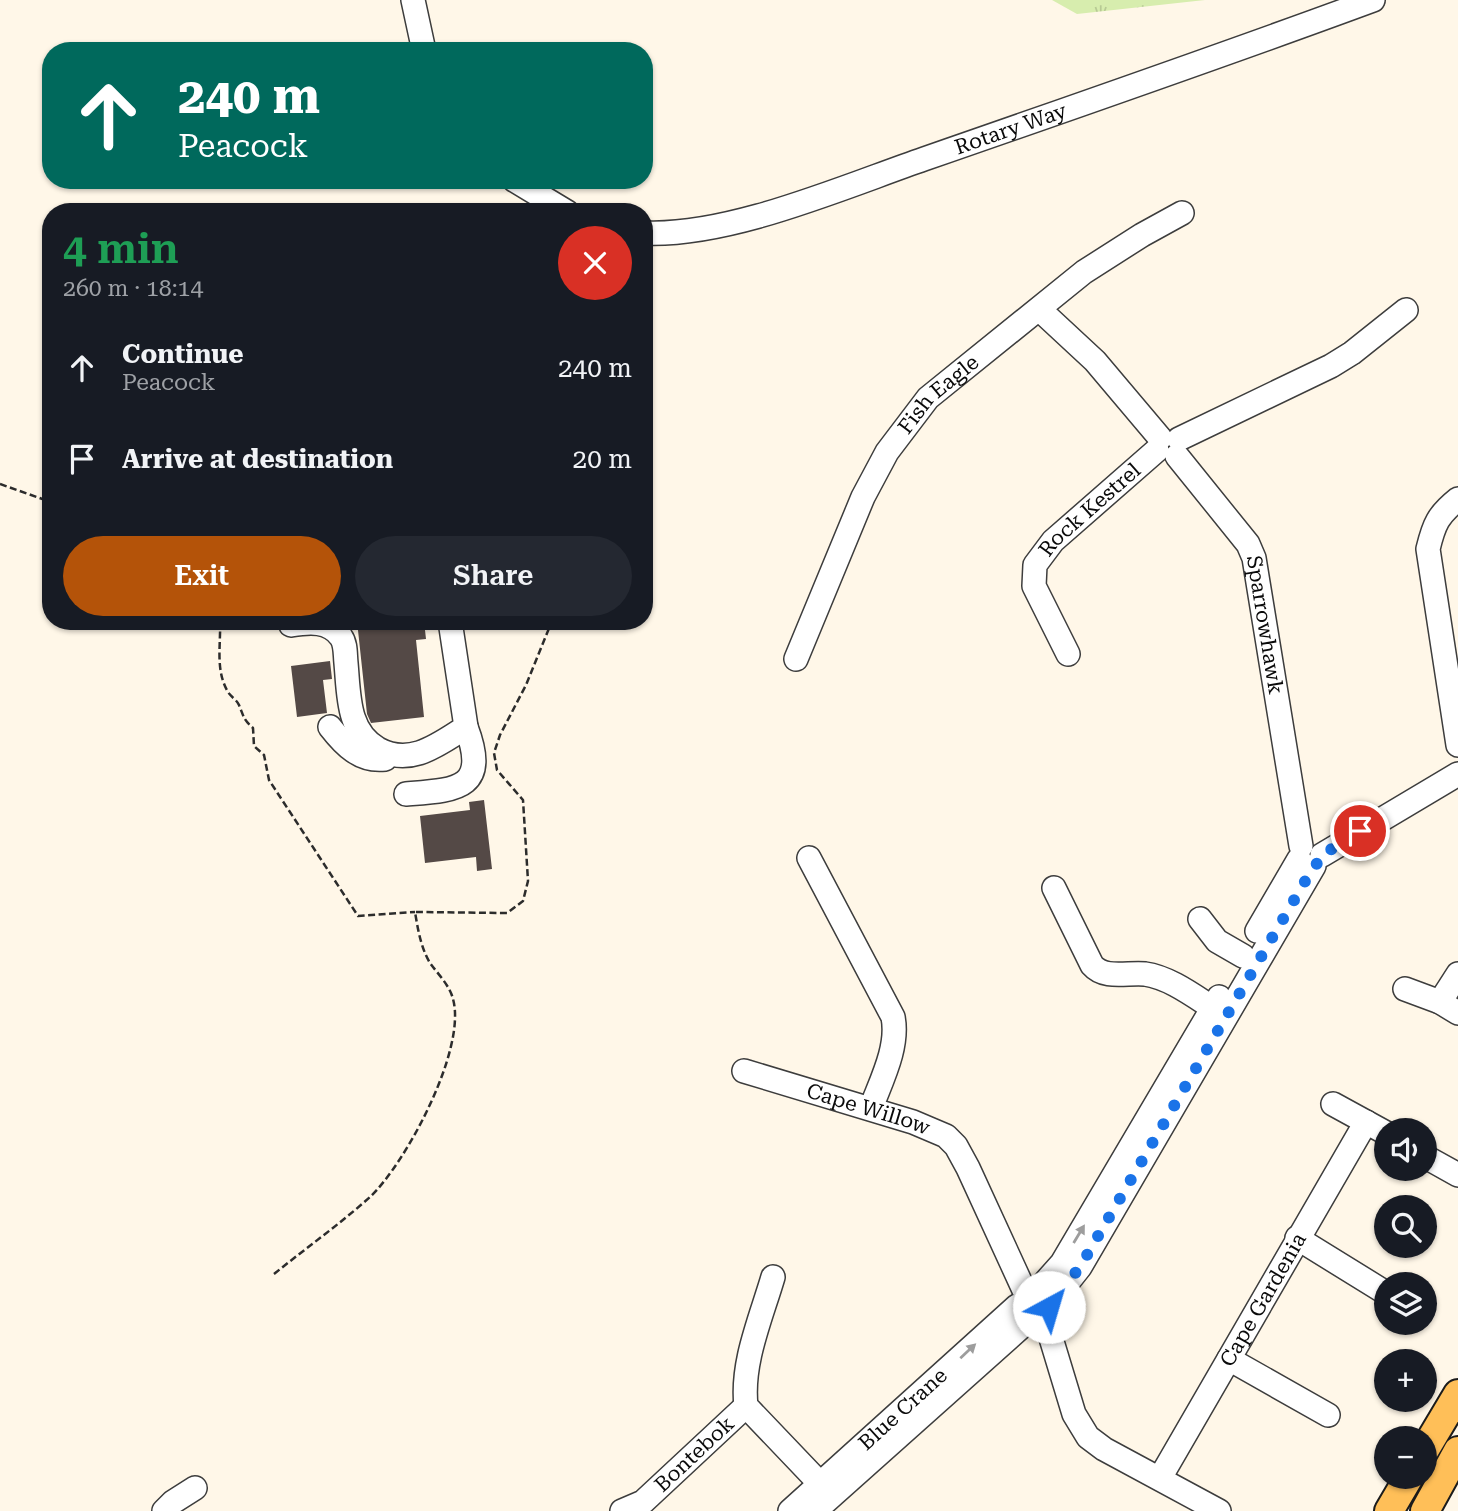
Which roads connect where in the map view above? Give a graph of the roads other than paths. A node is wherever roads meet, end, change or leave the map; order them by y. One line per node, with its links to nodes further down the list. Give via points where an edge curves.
1 (413, 0): 3 (street)
2 (1373, 0): 7 (street, Rotary Way, via 792,205 699,229)
3 (422, 42)
4 (529, 189): 5 (street)
5 (553, 203)
6 (1182, 214): 8 (street, Fish Eagle, via 1084,272)
7 (653, 234)
8 (1039, 309): 10 (street, Sparrowhawk, via 1102,369); 15 (street, Fish Eagle, via 928,398 887,452)
9 (1406, 310): 10 (street, Rock Kestrel, via 1331,366)
10 (1168, 446): 14 (street, Rock Kestrel, via 1053,541 1035,565 1034,586); 22 (street, Sparrowhawk, via 1244,538 1254,558 1298,819)
11 (1458, 499): 18 (street, via 1435,523 1428,549)
12 (333, 630): 19 (street, via 345,649 349,703 357,729 368,742)
13 (451, 630): 17 (street)
14 (1068, 654)
15 (796, 659)
16 (330, 727): 19 (street, via 355,753 376,760)
17 (466, 727): 19 (street, via 427,751); 21 (street, via 475,763 466,781 451,790)
18 (1458, 745)
19 (394, 755)
20 (1458, 774): 22 (street)
21 (406, 794)
22 (1315, 851): 26 (street); 30 (street)
23 (809, 858): 33 (street, via 893,1017 891,1049)
24 (1054, 888): 30 (street, via 1098,971 1155,976)
25 (1200, 919): 26 (street, via 1217,941)
26 (1242, 956): 30 (street)
27 (1458, 974): 29 (street)
28 (1405, 989): 29 (street)
29 (1449, 1007)
30 (1219, 1012): 41 (street, Blue Crane, via 1080,1267)
31 (744, 1072): 33 (street, Cape Willow)
32 (1333, 1104): 34 (street)
33 (871, 1108): 41 (street, Cape Willow, via 938,1131 956,1146)
34 (1374, 1126)
35 (1374, 1130): 38 (street, Cape Gardenia)
36 (1437, 1163): 37 (street)
37 (1458, 1175)
38 (1297, 1238): 40 (street); 42 (street, Cape Gardenia)
39 (773, 1277): 44 (street, Bontebok, via 747,1372)
40 (1374, 1286)
41 (1034, 1304): 48 (street, Cape Willow, via 1074,1414 1088,1437); 51 (street, Blue Crane)
42 (1229, 1359): 45 (street); 48 (street, Cape Gardenia)
43 (1455, 1403): 46 (main road)
44 (746, 1406): 51 (street, Bontebok); 53 (street, Bontebok, via 643,1502)
45 (1328, 1415)
46 (1437, 1431)
47 (1458, 1451): 57 (main road)
48 (1160, 1478): 55 (street, Cape Willow)
49 (195, 1488): 52 (street)
50 (1402, 1489): 56 (main road)
51 (823, 1497): 54 (street, Blue Crane)
52 (164, 1511)
53 (622, 1511)
54 (790, 1511)
55 (1219, 1511)
56 (1389, 1511)
57 (1425, 1511)

